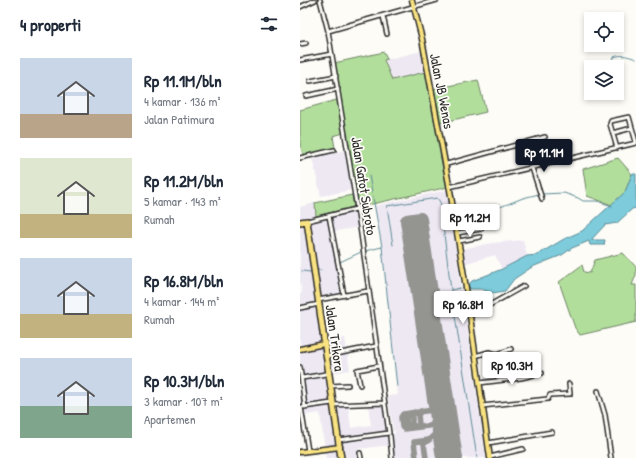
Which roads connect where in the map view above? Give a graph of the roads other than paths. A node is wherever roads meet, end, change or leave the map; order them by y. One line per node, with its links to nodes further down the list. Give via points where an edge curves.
1 (315, 0): 5 (street)
2 (320, 0): 8 (street, Jalan Gatot Subroto)
3 (414, 0): 6 (main road, Jalan JB Wenas)
4 (437, 0): 6 (street)
5 (300, 7)
6 (415, 7): 7 (street); 18 (main road, Jalan JB Wenas)
7 (383, 16): 8 (street); 9 (street)
8 (328, 31): 12 (street, Jalan Gatot Subroto)
9 (387, 34)
10 (306, 43): 11 (street)
11 (300, 44)
12 (332, 54): 13 (street); 14 (street, Jalan Gatot Subroto)
13 (300, 60)
14 (336, 76): 15 (street); 16 (street, Jalan Gatot Subroto)
15 (310, 80)
16 (338, 89): 17 (street); 30 (street, Jalan Gatot Subroto)
17 (306, 96)
18 (438, 122): 26 (main road, Jalan JB Wenas); 28 (main road, Jalan JB Wenas)
19 (632, 128): 20 (street); 20 (street, via 628,117 611,121); 22 (street)
20 (613, 134): 23 (street)
21 (545, 137): 26 (street)
22 (636, 143): 23 (street)
23 (617, 148): 27 (street)
24 (334, 150): 25 (street)
25 (300, 158)
26 (447, 164): 28 (main road, Jalan JB Wenas)
27 (532, 168): 28 (street); 29 (street)
28 (450, 188): 34 (main road)
29 (542, 199)
30 (356, 209): 31 (street); 38 (street, Jalan Gatot Subroto)
31 (329, 216): 32 (street); 39 (street)
32 (304, 221): 40 (highway, Jalan Trikora)
33 (481, 229): 34 (street)
34 (457, 233): 36 (main road)
35 (480, 237): 36 (street)
36 (458, 241): 42 (main road)
37 (524, 286): 42 (street)
38 (368, 290): 39 (street); 44 (street, Jalan Gatot Subroto)
39 (344, 295): 40 (street)
40 (317, 302): 41 (street); 43 (highway, Jalan Trikora)
41 (300, 308)
42 (470, 316): 48 (main road)
43 (323, 344): 45 (main road); 47 (highway, Jalan Trikora); 52 (highway, Jalan Trikora)
44 (376, 346): 47 (street); 49 (street, Jalan Gatot Subroto)
45 (300, 349)
46 (511, 350): 48 (street)
47 (326, 356): 58 (highway, Jalan Trikora)
48 (476, 356): 54 (main road)
49 (379, 366): 57 (street, via 357,370); 61 (street, Jalan Gatot Subroto)
50 (300, 367): 53 (street)
51 (542, 373): 54 (street)
52 (326, 374): 53 (street); 58 (highway, Jalan Trikora)
53 (302, 378): 63 (street)
54 (479, 383): 62 (main road)
55 (569, 384): 62 (street, via 570,394)
56 (348, 385): 58 (street)
57 (360, 385)
58 (329, 386): 60 (highway, Jalan Trikora)
59 (598, 391): 77 (street, via 605,415)
60 (332, 404): 61 (street); 63 (street); 66 (highway, Jalan Trikora)
61 (384, 404): 65 (street, Jalan Gatot Subroto)
62 (482, 406): 67 (main road)
63 (302, 407): 70 (street)
64 (552, 432): 67 (street)
65 (389, 435): 66 (street); 75 (street, Jalan Gatot Subroto)
66 (337, 440): 68 (highway, Jalan Trikora)
67 (488, 443): 76 (main road)
68 (338, 447): 70 (main road); 73 (highway, Jalan Trikora)
69 (523, 449): 76 (street)
70 (308, 451): 71 (main road)
71 (300, 452)
72 (360, 453): 74 (street)
73 (340, 457)
74 (360, 458)
75 (392, 458)
76 (490, 458)
77 (611, 458)

